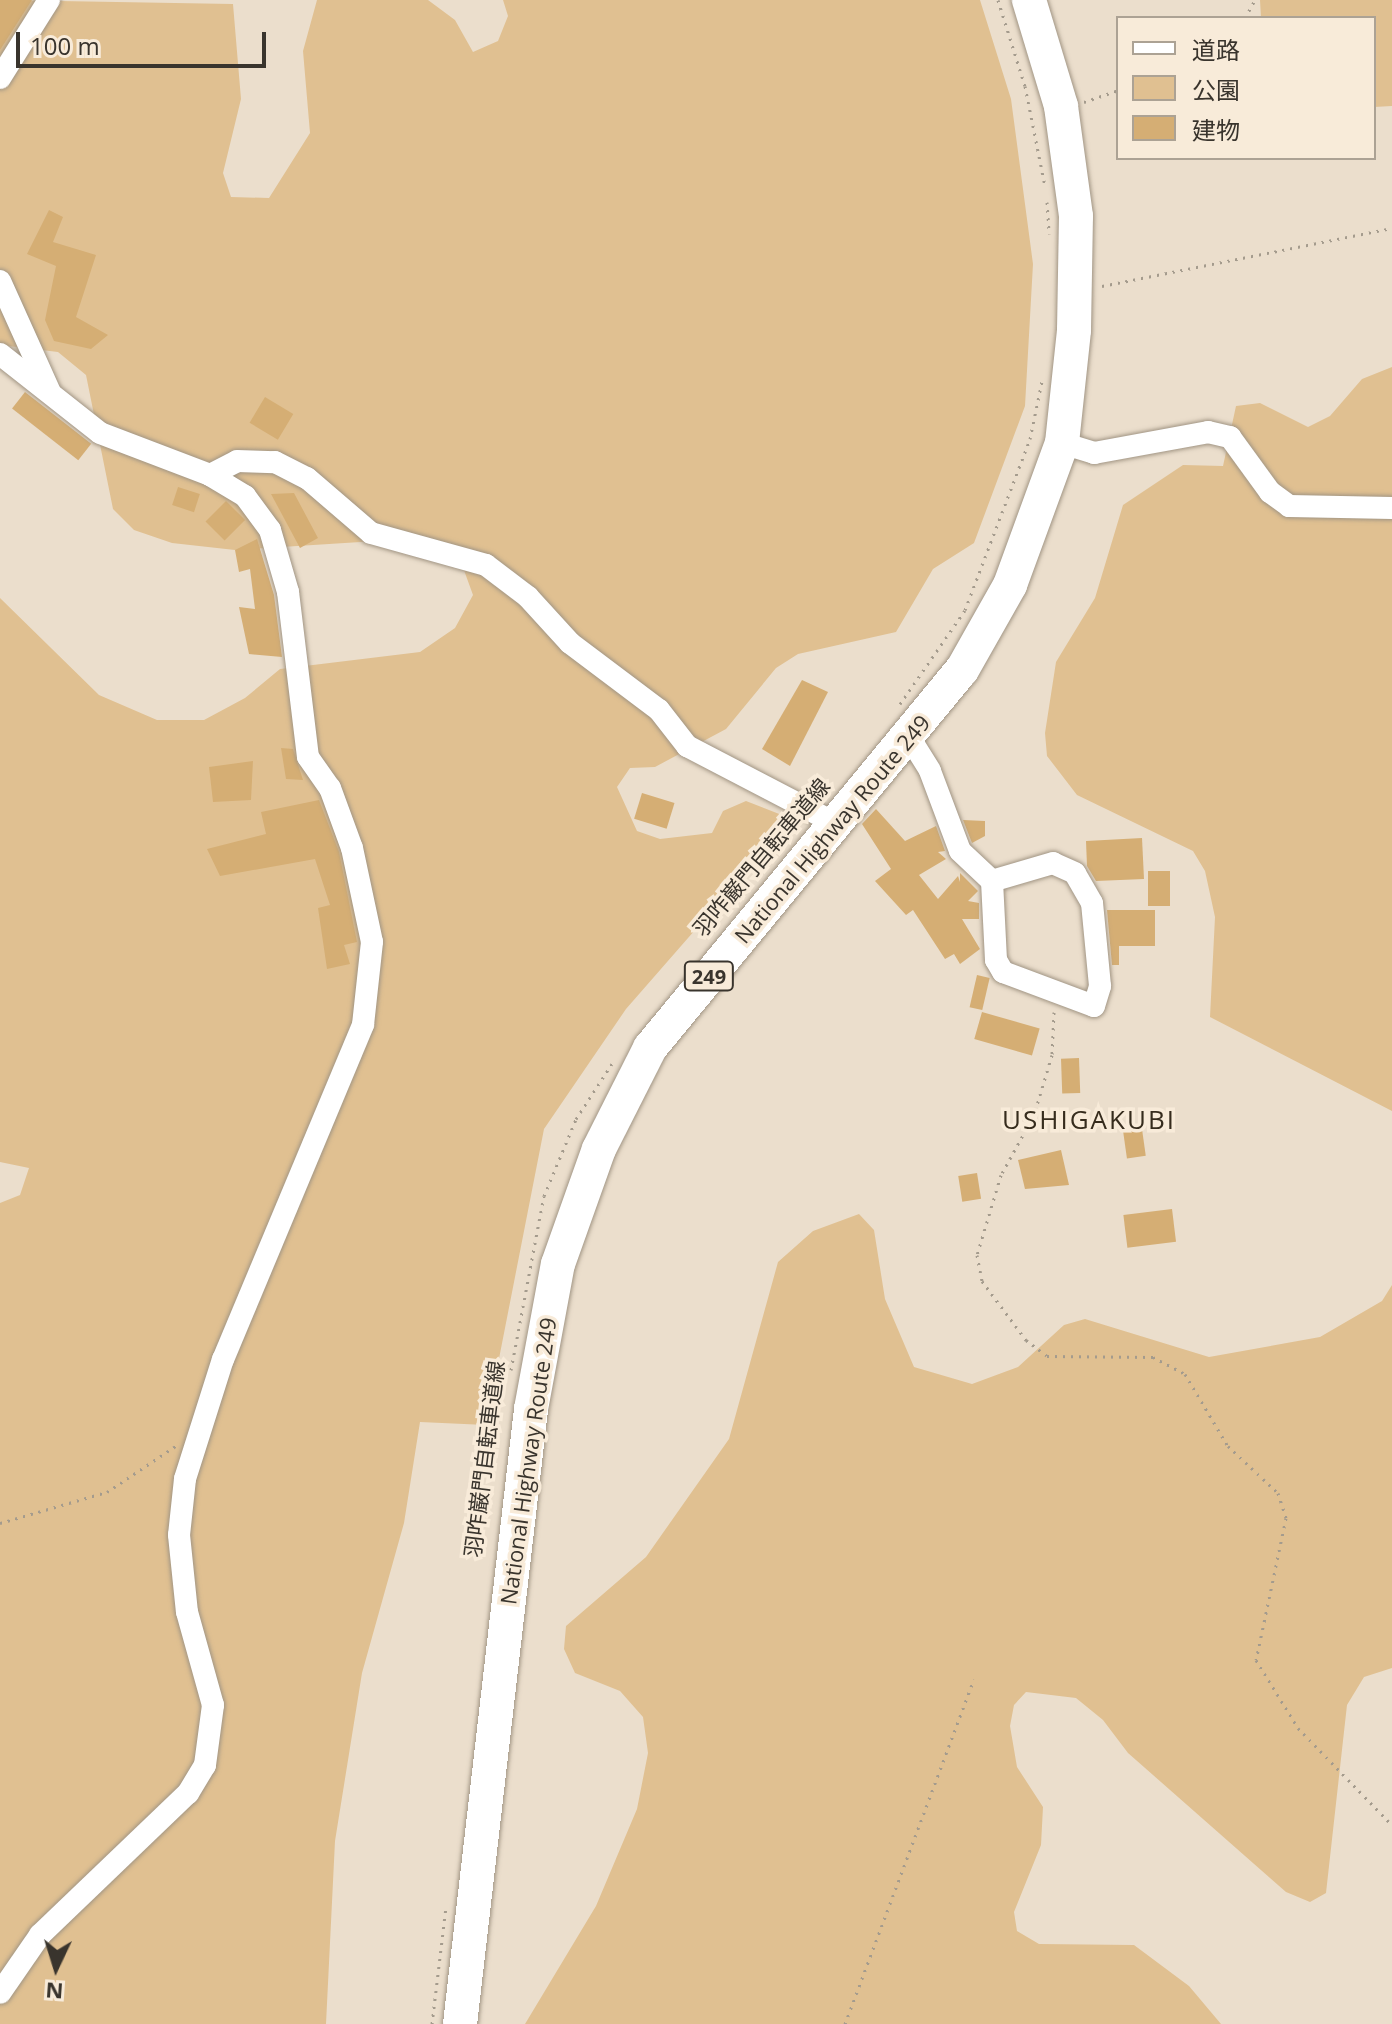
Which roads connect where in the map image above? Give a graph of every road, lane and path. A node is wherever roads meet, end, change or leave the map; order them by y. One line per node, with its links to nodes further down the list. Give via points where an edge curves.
1 (49, 0): 4 (street)
2 (998, 0): 8 (path, via 1038,144)
3 (1029, 0): 6 (highway, National Highway Route 249 / 249)
4 (0, 78)
5 (1116, 91): 6 (path)
6 (1061, 106): 10 (highway, National Highway Route 249 / 249, via 1076,216)
7 (1392, 228): 10 (path)
8 (1049, 237)
9 (0, 281): 13 (street)
10 (1075, 291): 14 (highway, National Highway Route 249 / 249)
11 (0, 354): 13 (street)
12 (1042, 377): 17 (path, via 1030,439 965,610)
13 (51, 393): 15 (street, via 100,433)
14 (1062, 443): 16 (street, via 1094,453 1208,432 1230,437 1270,492 1289,506); 17 (highway, National Highway Route 249 / 249, via 1010,585 962,670)
15 (210, 475): 18 (street, via 237,461 275,462 307,478 371,533 486,565 528,597 570,643 659,710 687,746); 23 (street, via 245,496 280,553 308,757 330,788 352,848 372,942 363,1025)
16 (1392, 508)
17 (902, 726): 18 (highway, National Highway Route 249 / 249); 19 (street, via 930,771 960,851)
18 (833, 822): 30 (highway, National Highway Route 249 / 249, via 650,1048 599,1149 558,1264 531,1409)
19 (992, 881): 20 (street, via 996,960 1003,972); 20 (street, via 1053,863 1075,873 1095,930 1097,996 1094,1006)
20 (1055, 993): 26 (path, via 1052,1055 1034,1115 1006,1162 986,1220 977,1255 982,1281 1026,1340 1047,1356 1153,1357 1185,1374 1228,1446 1278,1493 1286,1518 1256,1660 1298,1728)
21 (615, 1058): 22 (path, 羽咋巌門自転車道線, via 576,1119 544,1196)
22 (510, 1379)
23 (195, 1439): 24 (path, via 173,1446 107,1492); 28 (street, via 179,1535 187,1612 213,1705 205,1765 188,1793 40,1935)
24 (0, 1523)
25 (974, 1679): 31 (path)
26 (1392, 1825)
27 (447, 1898): 29 (path)
28 (0, 1993)
29 (432, 2024)
30 (460, 2024)
31 (845, 2024)

